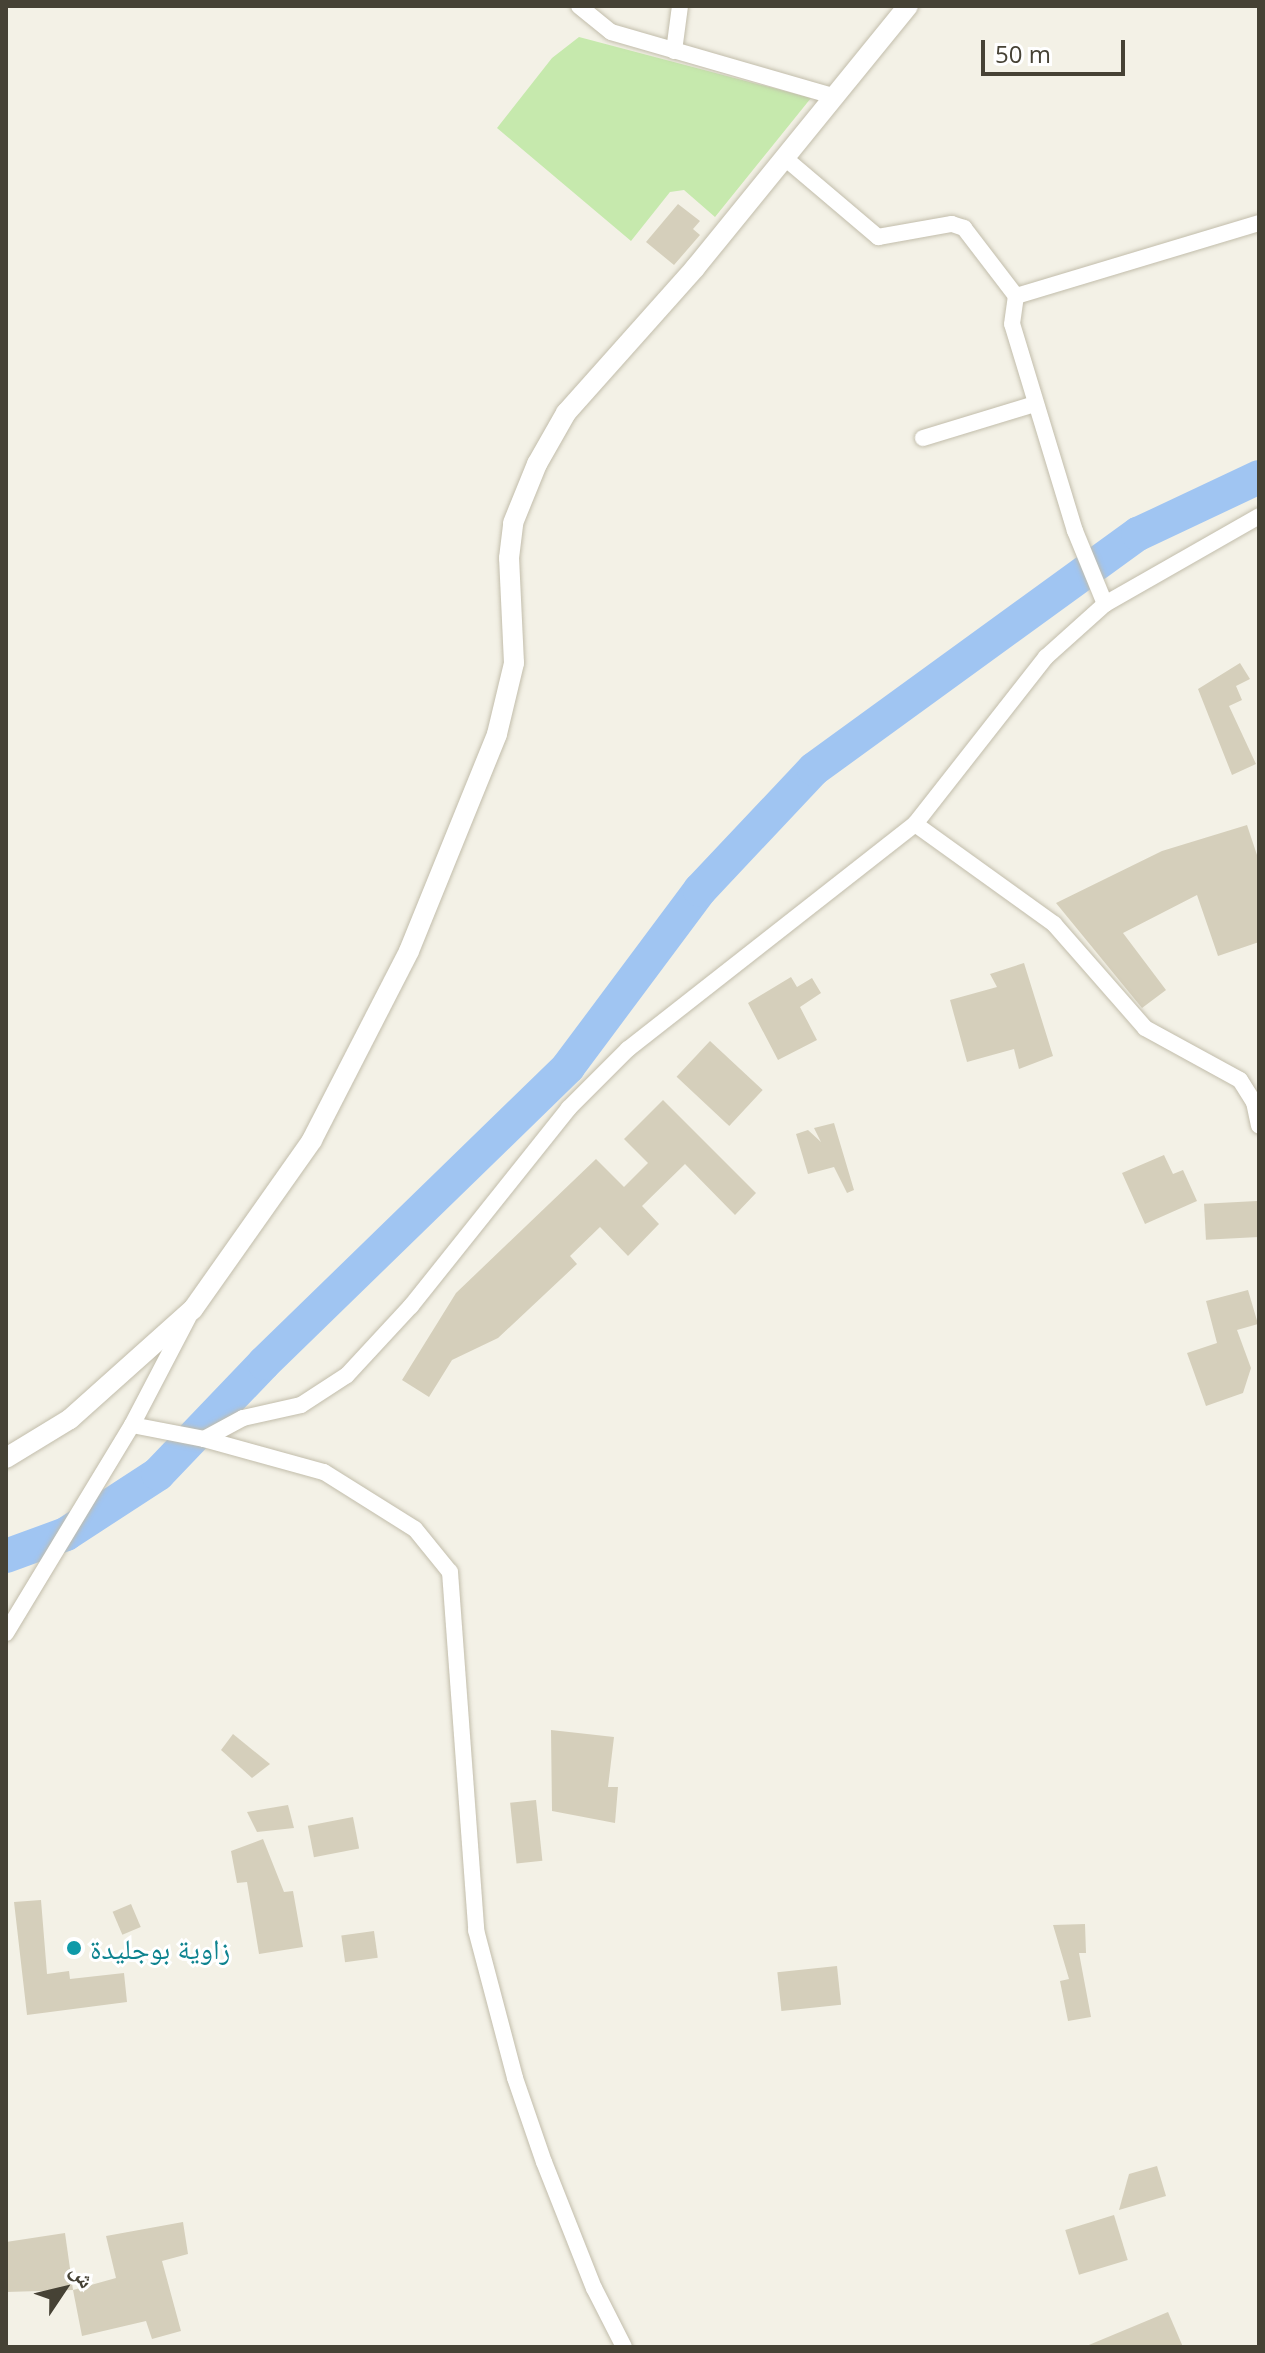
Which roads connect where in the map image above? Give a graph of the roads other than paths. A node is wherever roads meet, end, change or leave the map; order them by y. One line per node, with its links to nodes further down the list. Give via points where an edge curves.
1 (579, 6): 4 (street, via 611,32)
2 (680, 6): 4 (street)
3 (908, 6): 5 (street)
4 (674, 51): 5 (street)
5 (836, 97): 6 (street)
6 (786, 159): 8 (street, via 878,237 952,224 964,228); 15 (street, via 566,413 537,464 513,523 510,547 514,630 509,694 460,834 337,1098 264,1216)
7 (1259, 223): 8 (street)
8 (1016, 296): 9 (street, via 1012,324)
9 (1035, 404): 10 (street); 12 (street, via 1075,531)
10 (923, 438)
11 (1259, 516): 12 (street)
12 (1105, 604): 13 (street, via 1046,657)
13 (915, 824): 14 (street, via 1054,924 1145,1028 1240,1080 1254,1102); 17 (street, via 628,1049 569,1108 411,1306 347,1375 301,1405 243,1418)
14 (1259, 1125)
15 (193, 1309): 16 (street); 18 (street, via 70,1419)
16 (132, 1425): 17 (street); 19 (street)
17 (204, 1439): 20 (street, via 289,1460 355,1487 415,1529 450,1572 476,1930 515,2078 544,2162 594,2288)
18 (6, 1458)
19 (6, 1633)
20 (624, 2347)

